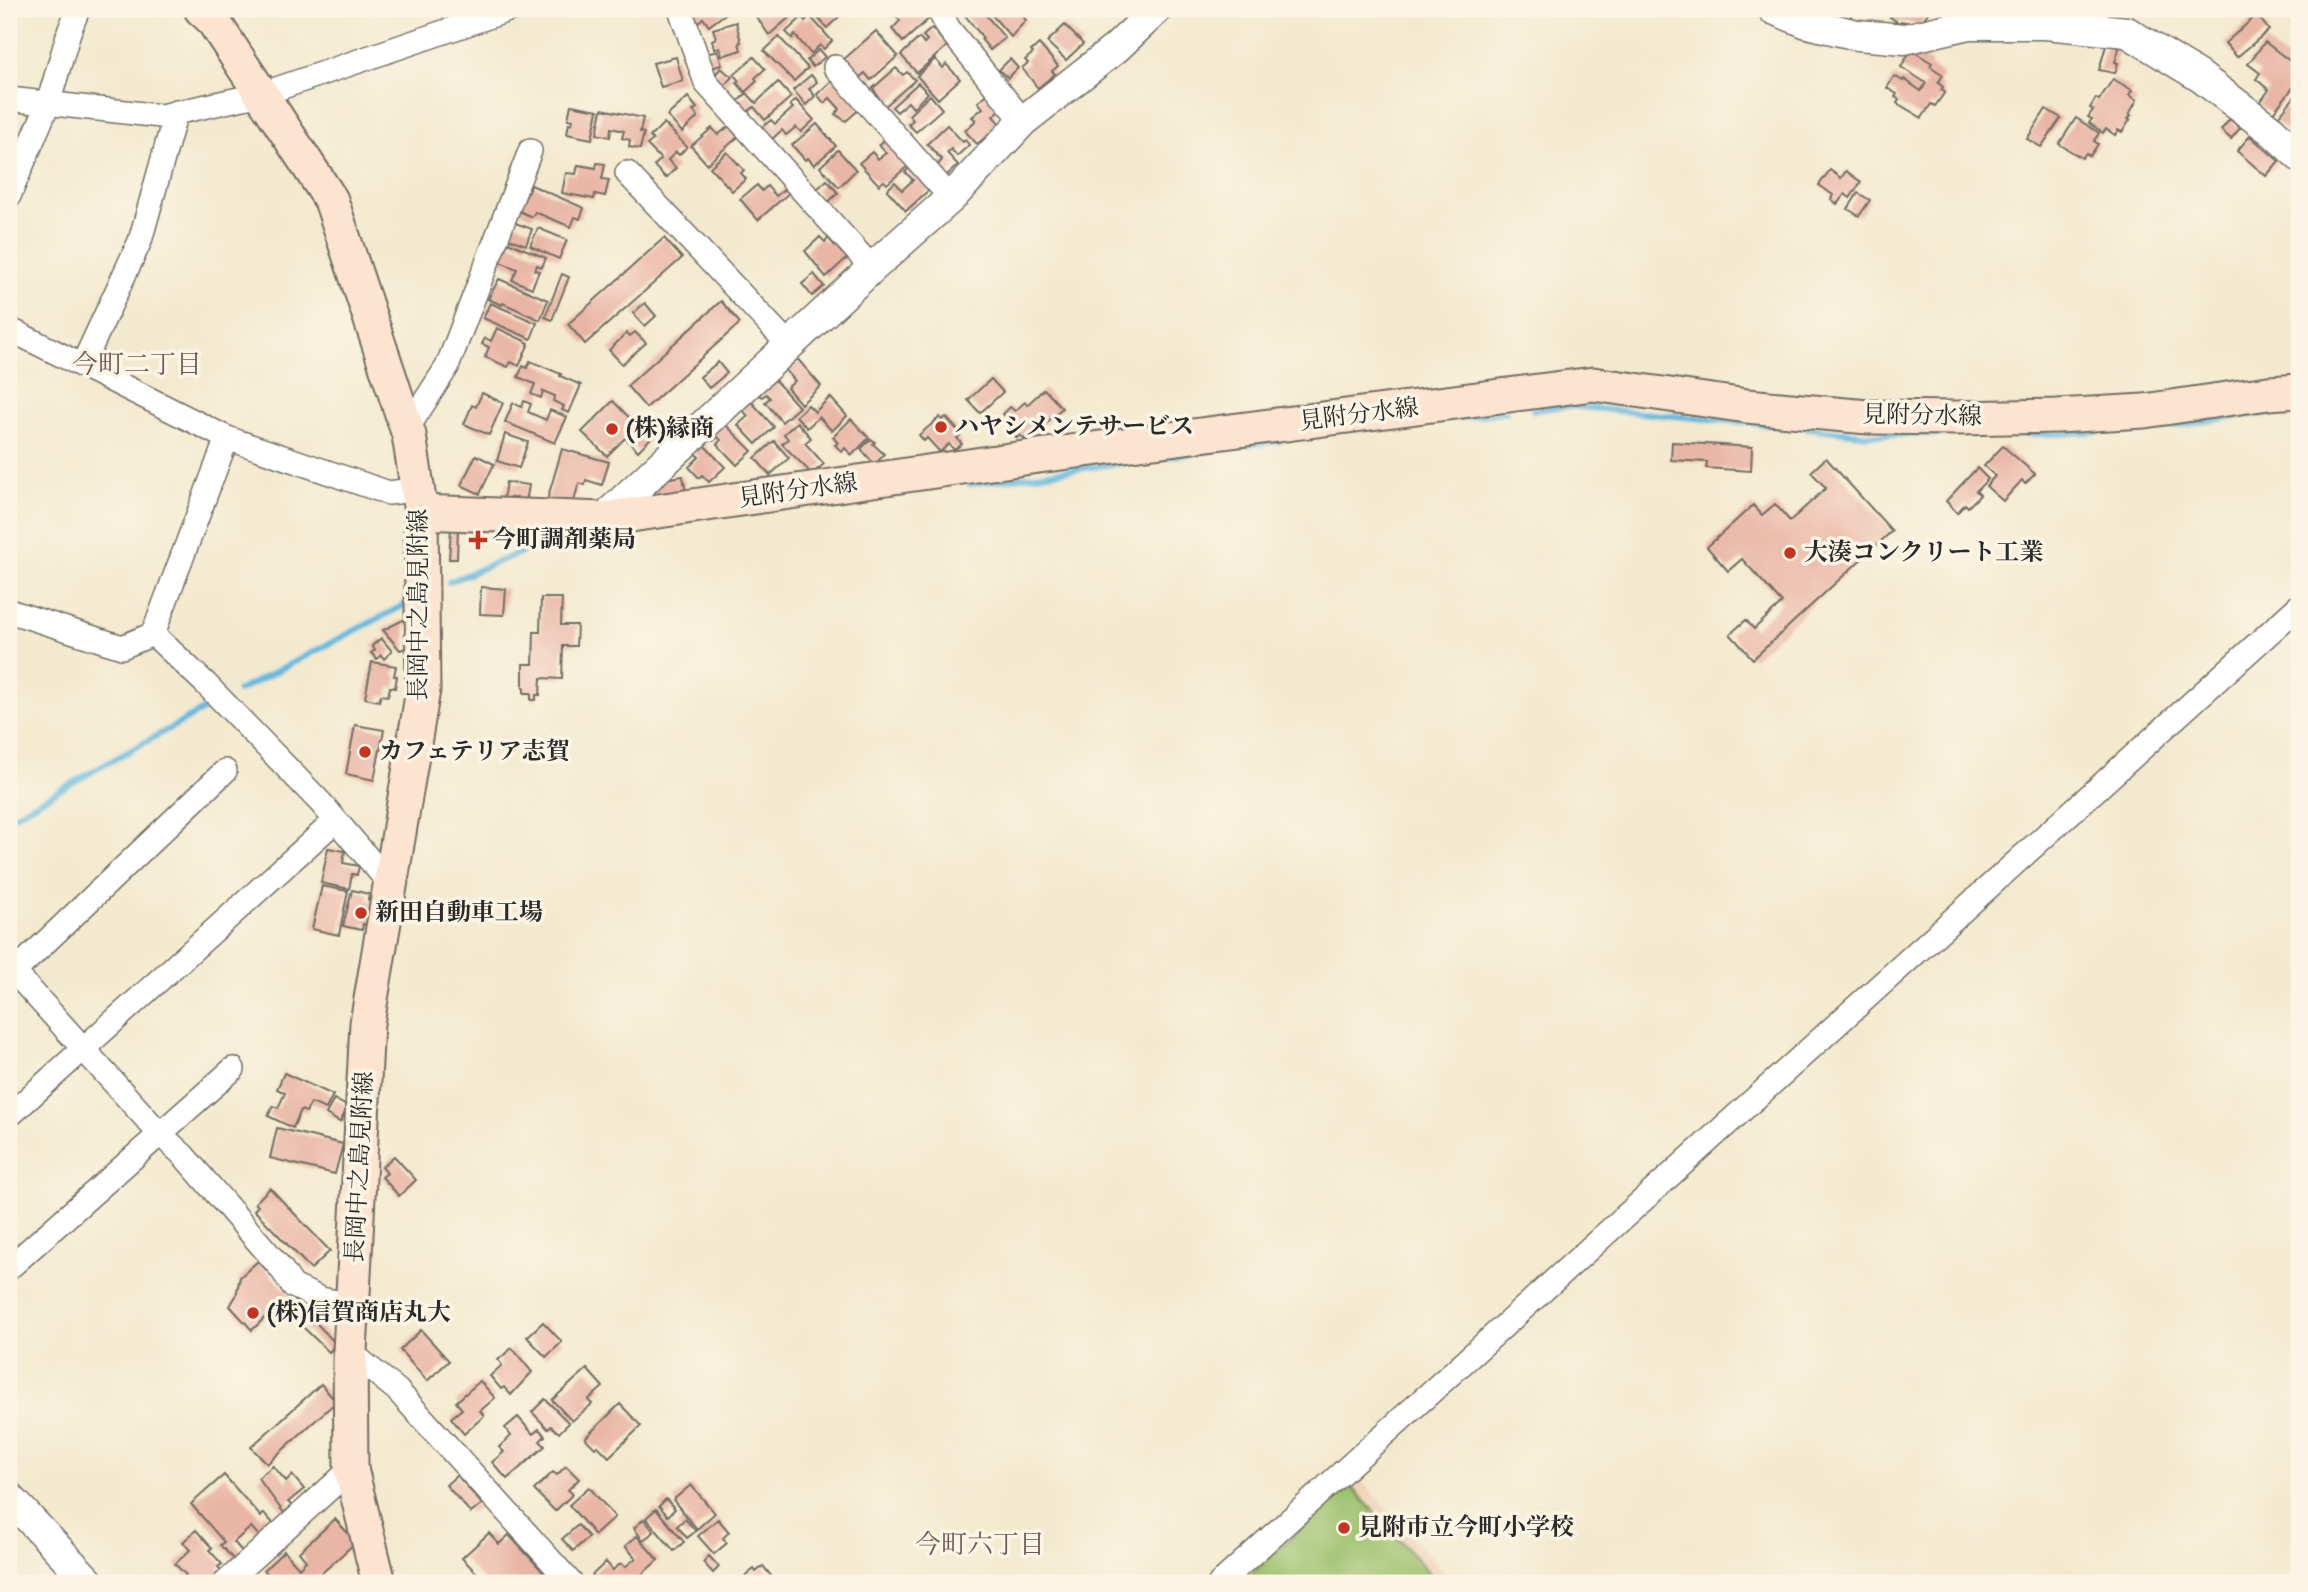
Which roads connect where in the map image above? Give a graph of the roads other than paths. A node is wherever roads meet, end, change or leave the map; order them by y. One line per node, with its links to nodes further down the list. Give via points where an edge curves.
1 (78, 9): 11 (street)
2 (201, 9): 9 (main road, 長岡中之島見附線)
3 (511, 9): 9 (street)
4 (680, 9): 19 (street, via 706,83)
5 (938, 9): 13 (street)
6 (1157, 9): 13 (street, via 1116,48)
7 (1773, 9): 15 (street, via 1857,36 1905,38 1969,24 2045,24 2127,32 2202,78)
8 (835, 67): 18 (street)
9 (262, 94): 12 (street); 24 (main road, 長岡中之島見附線, via 331,200)
10 (9, 99): 11 (street)
11 (48, 104): 12 (street, via 161,116); 17 (street)
12 (176, 113): 22 (street, via 140,241)
13 (1023, 121): 18 (street)
14 (530, 151): 24 (street, via 447,367)
15 (2299, 156)
16 (627, 173): 21 (street)
17 (9, 196)
18 (951, 198): 19 (street)
19 (872, 268): 21 (street)
20 (9, 329): 22 (street)
21 (790, 346): 27 (street)
22 (82, 366): 25 (street)
23 (2299, 391): 27 (main road, 見附分水線, via 2144,411 1958,418 1747,406 1593,384 1031,457)
24 (407, 429): 26 (main road, 長岡中之島見附線)
25 (227, 438): 26 (street); 30 (street)
26 (420, 500): 27 (main road, 見附分水線); 33 (main road, 長岡中之島見附線, via 423,690)
27 (603, 519)
28 (2299, 606): 48 (street)
29 (9, 611): 30 (street, via 122,647)
30 (153, 634): 32 (street, via 205,682)
31 (225, 771): 34 (street)
32 (335, 821): 33 (street); 35 (street)
33 (391, 885): 40 (main road, 長岡中之島見附線, via 367,1023)
34 (11, 972): 35 (street)
35 (84, 1048): 37 (street); 38 (street)
36 (233, 1069): 38 (street)
37 (9, 1116)
38 (160, 1134): 39 (street); 40 (street, via 272,1256 293,1286 321,1299)
39 (9, 1268)
40 (353, 1305): 41 (main road, 長岡中之島見附線)
41 (350, 1352): 42 (main road, 長岡中之島見附線); 47 (street, via 397,1391)
42 (351, 1469): 45 (street); 46 (main road, 長岡中之島見附線)
43 (9, 1497): 44 (street)
44 (90, 1583)
45 (225, 1583)
46 (379, 1583)
47 (571, 1583)
48 (1220, 1583)

